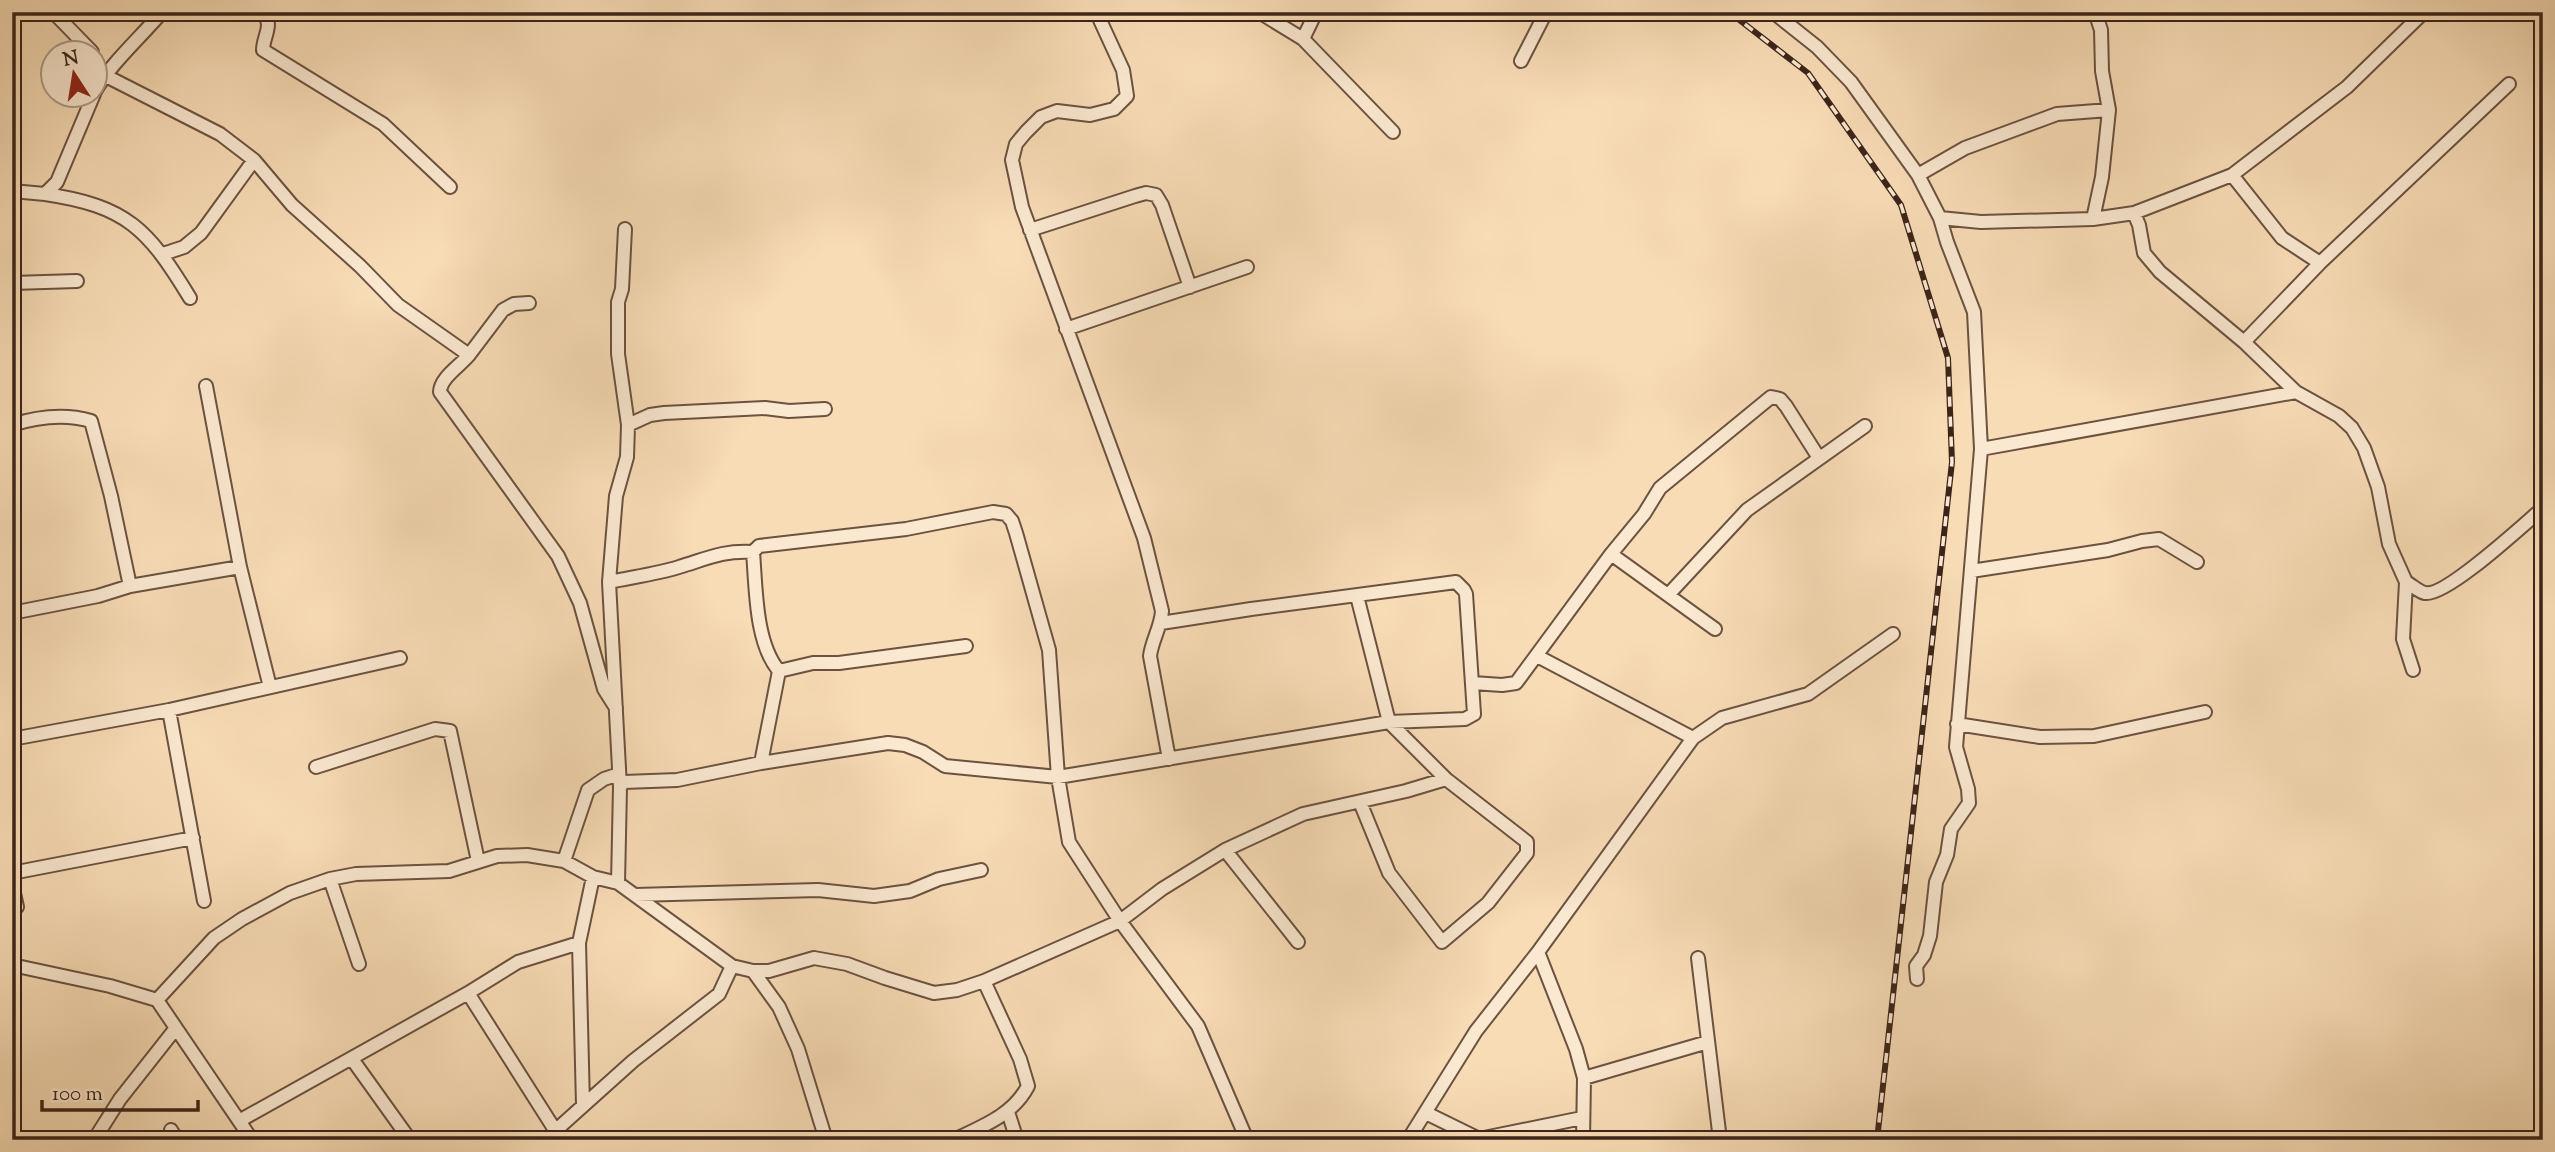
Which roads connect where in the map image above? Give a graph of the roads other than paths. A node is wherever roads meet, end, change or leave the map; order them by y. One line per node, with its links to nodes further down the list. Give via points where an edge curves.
1 (162, 12): 14 (street)
2 (260, 12): 23 (street, via 269,24 263,50 383,124)
3 (1101, 12): 30 (street, via 1100,20 1123,70 1127,96 1114,109 1090,115 1057,111 1041,117 1016,144 1012,160)
4 (1259, 12): 12 (street)
5 (1315, 12): 12 (street)
6 (1546, 12): 13 (street)
7 (1773, 12): 21 (street, via 1817,47 1850,82)
8 (2095, 12): 18 (street)
9 (2424, 12): 22 (street, via 2347,87)
10 (57, 16): 11 (street)
11 (78, 38)
12 (1303, 39): 19 (street)
13 (1521, 61)
14 (108, 72)
15 (108, 74): 20 (street, via 220,134)
16 (2509, 85): 32 (street)
17 (88, 108): 25 (street, via 57,182)
18 (2109, 110): 21 (street, via 2057,114 1965,148); 28 (street)
19 (1393, 132)
20 (254, 160): 31 (street, via 201,233 184,247); 41 (street, via 292,205 398,305)
21 (1918, 175): 27 (street)
22 (2232, 175): 26 (street); 32 (street, via 2283,238)
23 (450, 187)
24 (12, 191): 25 (street)
25 (45, 194): 31 (street, via 79,199 129,220)
26 (2134, 213): 28 (street); 40 (street, via 2147,259)
27 (1940, 218): 28 (street, via 1981,222); 48 (street, via 1974,312)
28 (2092, 219)
29 (625, 229): 46 (street, via 618,354)
30 (1030, 230): 36 (street, via 1135,196 1156,195); 39 (street)
31 (163, 254): 37 (street)
32 (2320, 263): 40 (street)
33 (1247, 267): 36 (street)
34 (77, 281): 35 (street)
35 (12, 283)
36 (1190, 287): 39 (street)
37 (190, 298)
38 (529, 303): 41 (street, via 503,310)
39 (1066, 329): 62 (street, via 1144,538)
40 (2244, 342): 43 (street)
41 (469, 355): 72 (street, via 445,378 440,392 558,556 580,603 604,689)
42 (206, 386): 54 (street)
43 (2296, 392): 48 (street); 57 (street, via 2339,416 2364,448 2378,487 2389,544)
44 (825, 409): 46 (street, via 664,412)
45 (12, 425): 58 (street, via 58,418 91,421)
46 (628, 425): 56 (street)
47 (1865, 426): 49 (street)
48 (1981, 449): 55 (street)
49 (1819, 458): 52 (street, via 1786,406 1771,397 1660,488); 59 (street, via 1747,510)
50 (2543, 508): 57 (street, via 2440,591 2426,593)
51 (753, 552): 56 (street, via 734,550 678,568); 69 (street, via 759,616 770,660); 82 (street, via 759,546 1006,513 1049,650)
52 (1611, 554): 59 (street); 66 (street)
53 (2197, 562): 55 (street, via 2159,539)
54 (240, 567): 58 (street); 71 (street)
55 (1971, 571): 76 (street)
56 (609, 582): 72 (street)
57 (2406, 582): 68 (street, via 2403,639)
58 (130, 586): 61 (street)
59 (1668, 595): 63 (street)
60 (1357, 596): 62 (street); 70 (street, via 1456,582 1466,594); 75 (street)
61 (12, 613)
62 (1161, 623): 79 (street, via 1152,646 1151,671)
63 (1714, 629)
64 (1893, 634): 77 (street, via 1808,694 1722,718)
65 (966, 646): 69 (street)
66 (1537, 656): 70 (street, via 1516,682); 77 (street)
67 (400, 658): 71 (street)
68 (2413, 670)
69 (779, 671): 80 (street)
70 (1473, 683): 75 (street, via 1474,714 1465,719)
71 (270, 687): 73 (street)
72 (616, 708): 84 (street)
73 (169, 710): 78 (street); 86 (street)
74 (2205, 712): 76 (street, via 2094,736 2040,737)
75 (1389, 722): 79 (street); 83 (street)
76 (1957, 724): 108 (street, via 1956,747 1969,803 1951,829 1936,882 1930,936 1916,966)
77 (1693, 737): 102 (street)
78 (12, 739)
79 (1168, 759): 82 (street)
80 (761, 763): 82 (street, via 888,743 923,752 945,766); 84 (street, via 677,780)
81 (316, 767): 88 (street, via 435,729 450,731)
82 (1058, 777): 99 (street, via 1069,842)
83 (1446, 779): 85 (street); 85 (street, via 1527,842 1527,853 1488,903 1442,942 1388,873)
84 (620, 781): 89 (street, via 604,779 588,790); 94 (street)
85 (1360, 802): 87 (street, via 1303,814)
86 (193, 838): 91 (street); 97 (street)
87 (1225, 850): 99 (street); 100 (street)
88 (478, 861): 89 (street, via 527,855); 93 (street, via 449,871)
89 (564, 861): 92 (street)
90 (981, 870): 96 (street, via 910,891 874,896 818,890)
91 (12, 873)
92 (593, 877): 94 (street); 101 (street)
93 (330, 878): 104 (street); 111 (street, via 290,893 214,938)
94 (618, 883): 96 (street)
95 (12, 884): 98 (street)
96 (635, 895): 106 (street)
97 (205, 901)
98 (17, 907)
99 (1120, 921): 109 (street); 129 (street, via 1198,1026)
100 (1298, 942)
101 (579, 943): 110 (street, via 518,962); 116 (street)
102 (1538, 952): 115 (street); 118 (street, via 1476,1031)
103 (1698, 958): 113 (street)
104 (359, 964)
105 (12, 965): 111 (street)
106 (732, 966): 107 (street); 116 (street, via 719,994)
107 (753, 971): 109 (street, via 814,958 934,993); 126 (street, via 779,1007 798,1049)
108 (1917, 979)
109 (984, 981): 117 (street, via 1028,1086)
110 (468, 993): 114 (street); 121 (street)
111 (157, 1000): 112 (street)
112 (176, 1028): 120 (street); 122 (street)
113 (1708, 1042): 115 (street); 132 (street)
114 (352, 1059): 120 (street); 124 (street)
115 (1584, 1078): 119 (street)
116 (583, 1105): 121 (street)
117 (1008, 1112): 127 (street); 128 (street)
118 (1426, 1113): 119 (street, via 1479,1139); 130 (street)
119 (1582, 1118): 131 (street)
120 (239, 1121): 123 (street)
121 (555, 1130): 125 (street)
122 (94, 1140)
123 (252, 1140)
124 (410, 1140)
125 (545, 1140)
126 (826, 1140)
127 (954, 1140)
128 (1017, 1140)
129 (1247, 1140)
130 (1408, 1140)
131 (1583, 1140)
132 (1720, 1140)

